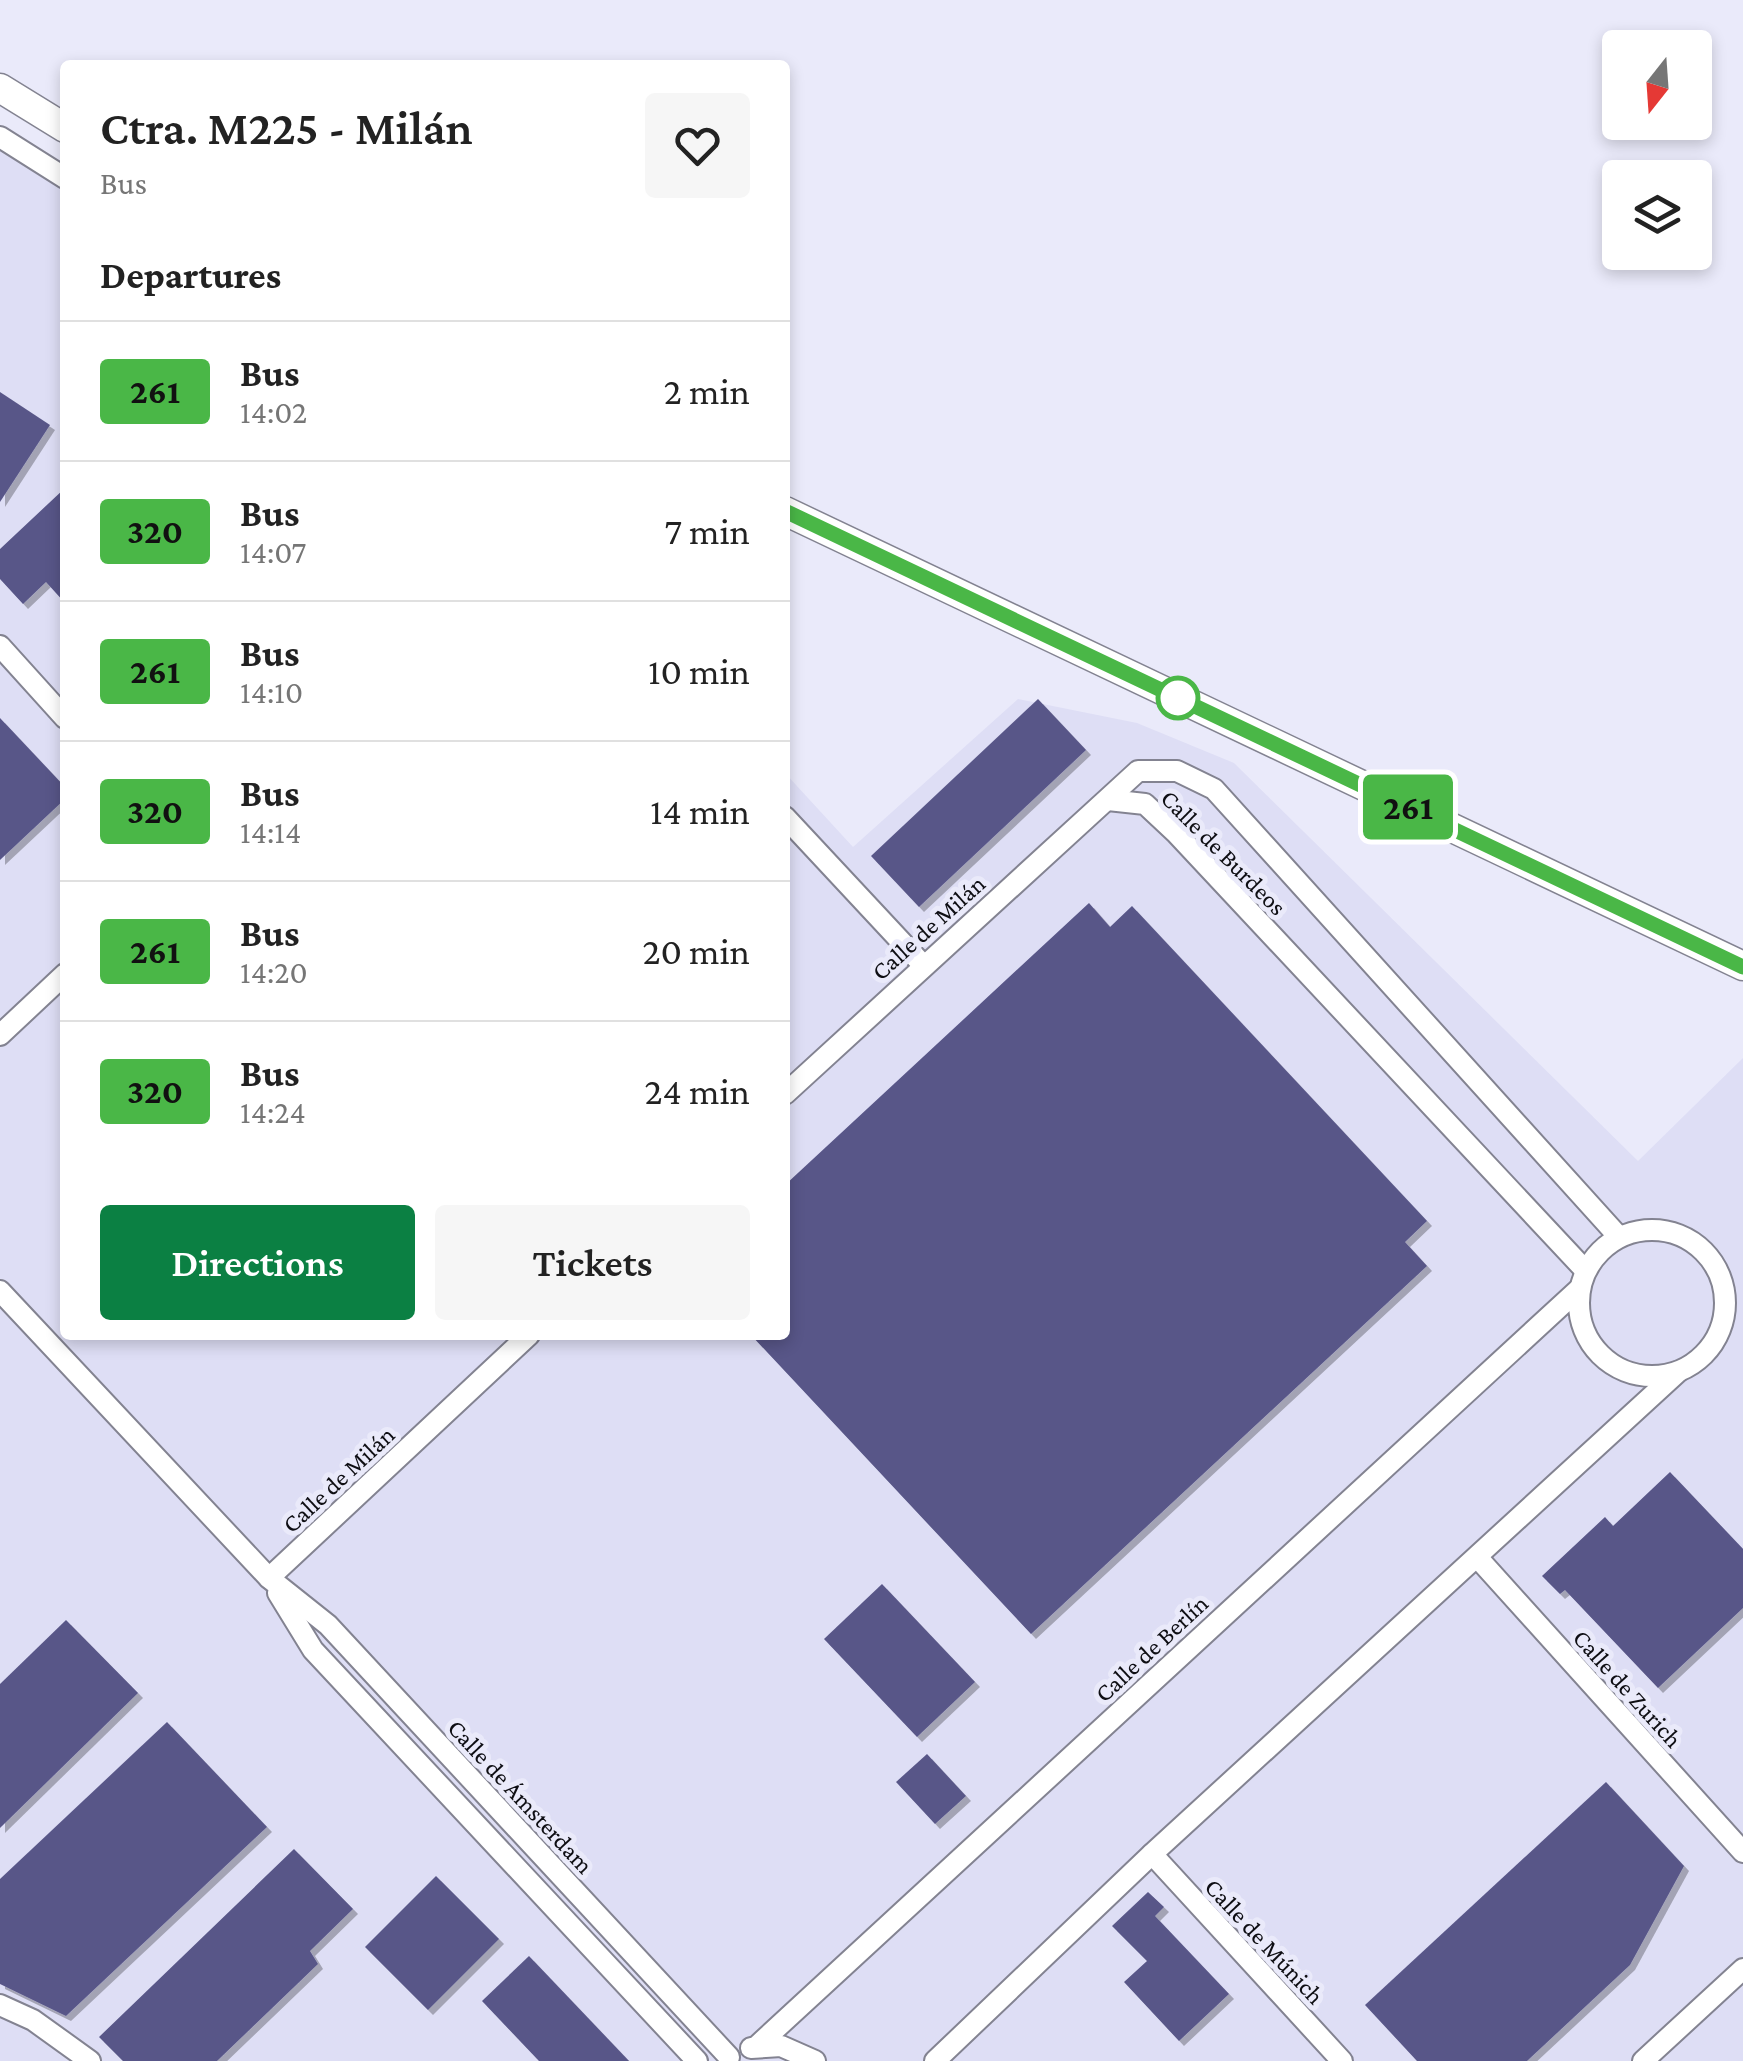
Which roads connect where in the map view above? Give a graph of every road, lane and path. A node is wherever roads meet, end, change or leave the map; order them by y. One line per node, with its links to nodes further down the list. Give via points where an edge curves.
1 (0, 88): 2 (street)
2 (60, 125)
3 (0, 137): 4 (street)
4 (60, 175)
5 (790, 513): 11 (street)
6 (0, 646): 7 (street)
7 (60, 712)
8 (1108, 800): 10 (street, Calle de Milán); 15 (street, Calle de Burdeos, via 1138,771 1177,771 1214,789); 16 (street, Calle de Burdeos, via 1145,804 1176,833)
9 (790, 821): 10 (street)
10 (923, 965): 14 (street, Calle de Milán)
11 (1743, 966)
12 (60, 979): 13 (street)
13 (0, 1035)
14 (790, 1089)
15 (1619, 1237): 16 (street, via 1600,1250); 19 (street, via 1666,1230 1698,1246 1720,1274)
16 (1582, 1279): 21 (street, via 1584,1332 1596,1351 1634,1374); 28 (street, Calle de Berlín)
17 (0, 1291): 23 (street, Calle de Ámsterdam)
18 (1743, 1308): 19 (street)
19 (1724, 1320): 21 (street, via 1707,1352)
20 (523, 1340): 23 (street, Calle de Milán)
21 (1678, 1372): 22 (street)
22 (1476, 1557): 24 (street, Calle de Zurich); 25 (street)
23 (270, 1578): 29 (street, Calle de Ámsterdam, via 328,1624); 31 (street, Calle de Ámsterdam, via 313,1650)
24 (1743, 1852)
25 (1152, 1854): 33 (street); 34 (street, Calle de Múnich)
26 (1743, 1969): 35 (street)
27 (0, 2005): 30 (street)
28 (757, 2046): 29 (street); 32 (street, via 781,2046)
29 (727, 2059)
30 (90, 2061)
31 (698, 2061)
32 (816, 2061)
33 (935, 2061)
34 (1342, 2061)
35 (1643, 2061)

